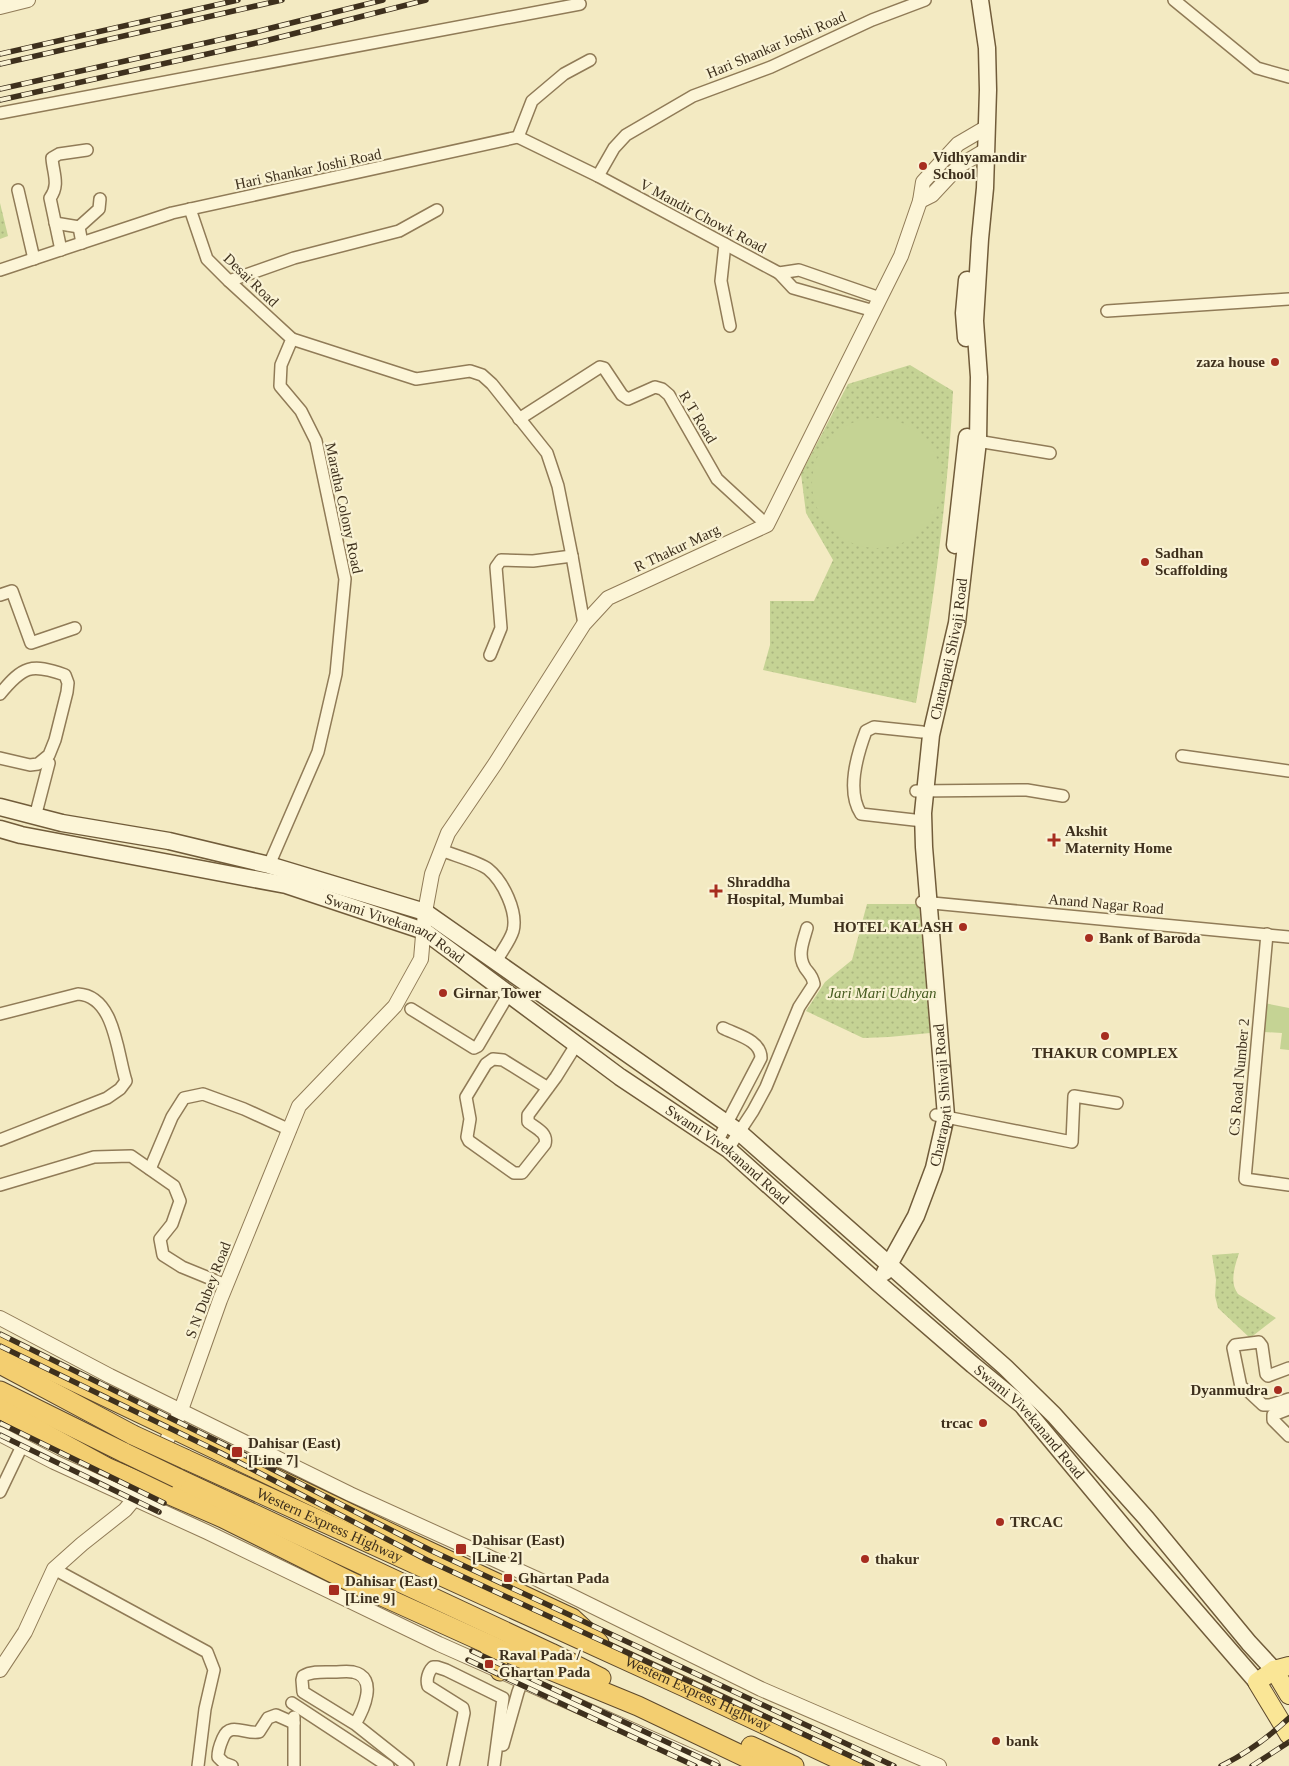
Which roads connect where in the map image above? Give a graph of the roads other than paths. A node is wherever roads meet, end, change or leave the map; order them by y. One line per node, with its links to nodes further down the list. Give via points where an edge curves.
1 (926, 0): 14 (street, Hari Shankar Joshi Road, via 872,20 771,67 693,96 619,140)
2 (1174, 0): 8 (street, via 1257,68)
3 (20, 1): 6 (street)
4 (979, 1): 10 (main road)
5 (580, 4): 9 (street)
6 (0, 7)
7 (590, 60): 11 (street, via 564,74 532,101)
8 (1289, 77)
9 (0, 113)
10 (982, 130): 13 (main road); 17 (street, via 954,148 923,182)
11 (518, 137): 14 (street, V Mandir Chowk Road); 18 (street, Hari Shankar Joshi Road)
12 (87, 150): 20 (street, via 52,158 56,184 50,198)
13 (981, 152): 17 (street, via 959,166 932,195); 36 (main road, via 964,313)
14 (598, 176): 23 (street, V Mandir Chowk Road)
15 (18, 190): 25 (street)
16 (100, 199): 21 (street, via 99,209)
17 (920, 201): 29 (street, via 901,256)
18 (190, 209): 22 (street, Hari Shankar Joshi Road); 28 (street, Desai Road, via 207,259)
19 (437, 210): 28 (street, via 399,231 294,258)
20 (56, 224): 21 (street); 24 (street)
21 (79, 227): 22 (street)
22 (82, 243): 24 (street, Hari Shankar Joshi Road)
23 (725, 244): 27 (street, V Mandir Chowk Road); 33 (street, via 721,281)
24 (61, 250): 25 (street, Hari Shankar Joshi Road)
25 (34, 259): 26 (street, Hari Shankar Joshi Road)
26 (0, 270)
27 (779, 273): 29 (street, via 799,270); 31 (street, V Mandir Chowk Road, via 792,288)
28 (229, 282): 34 (street, Desai Road)
29 (880, 298): 31 (street)
30 (1289, 298): 32 (street)
31 (874, 311): 38 (street)
32 (1107, 311)
33 (730, 326)
34 (292, 339): 35 (street, via 416,379 470,371 482,375); 57 (street, Maratha Colony Road, via 281,365 280,386 301,411 316,441 345,579 336,674 318,752)
35 (519, 419): 38 (street, R T Road, via 600,367 628,400 655,387 662,389 717,479); 39 (street, via 547,453 558,486)
36 (972, 440): 37 (street); 45 (main road, via 958,508 947,625); 50 (main road, Chatrapati Shivaji Road, via 958,623)
37 (1050, 454)
38 (767, 525): 41 (street, R Thakur Marg, via 608,598)
39 (572, 556): 41 (street); 43 (street, via 533,561 502,560 496,567 501,628)
40 (0, 595): 42 (street, via 12,591 31,643)
41 (584, 624): 56 (street, R Thakur Marg, via 448,833)
42 (75, 628)
43 (490, 655)
44 (0, 694): 47 (street, via 28,668 46,668 65,675 68,683 50,755 38,764 30,765)
45 (922, 732): 50 (main road, via 917,763); 54 (street, via 874,728 866,731 854,784 856,806 861,814)
46 (1182, 756): 49 (street)
47 (0, 758)
48 (49, 763): 53 (street)
49 (1289, 771)
50 (920, 791): 51 (street, via 1027,790); 54 (main road, Chatrapati Shivaji Road)
51 (1063, 796)
52 (0, 807): 53 (main road, Swami Vivekanand Road)
53 (36, 817): 57 (main road, Swami Vivekanand Road, via 169,841)
54 (919, 821): 58 (main road, Chatrapati Shivaji Road, via 916,849)
55 (0, 829): 61 (main road, Swami Vivekanand Road, via 286,886)
56 (441, 850): 59 (street, R Thakur Marg, via 432,874); 64 (street, via 487,868 508,898 513,931)
57 (269, 865): 59 (main road, Swami Vivekanand Road)
58 (925, 902): 62 (street, Anand Nagar Road); 74 (main road, Chatrapati Shivaji Road)
59 (425, 912): 61 (street, S N Dubey Road); 64 (main road, Swami Vivekanand Road)
60 (807, 928): 75 (street, via 800,952 802,963 812,974 814,984 799,1007 766,1087)
61 (424, 931): 65 (main road, Swami Vivekanand Road); 76 (street, S N Dubey Road, via 422,959 395,1006 300,1106)
62 (1267, 934): 63 (street, Anand Nagar Road); 81 (street, CS Road Number 2, via 1245,1179)
63 (1289, 937)
64 (496, 962): 69 (main road, Swami Vivekanand Road)
65 (508, 995): 66 (street, via 474,1048); 70 (main road, Swami Vivekanand Road)
66 (411, 1009)
67 (0, 1014): 77 (street, via 87,994 96,1000 112,1022 126,1081 107,1098)
68 (723, 1028): 75 (street, via 756,1044 761,1052)
69 (607, 1040): 71 (main road); 75 (main road, Swami Vivekanand Road)
70 (576, 1045): 71 (main road, Swami Vivekanand Road); 72 (street)
71 (593, 1058): 78 (main road, Swami Vivekanand Road)
72 (548, 1088): 72 (street, via 528,1118 528,1122 544,1133 546,1144 522,1173 514,1173 469,1141 466,1097 486,1064 493,1059 503,1060)
73 (1117, 1103): 74 (street, via 1074,1096 1072,1142)
74 (941, 1116): 82 (main road, Chatrapati Shivaji Road, via 934,1168 916,1216)
75 (733, 1128): 78 (street); 82 (main road, Swami Vivekanand Road)
76 (290, 1130): 79 (street, via 203,1094 184,1098 172,1117); 84 (street, S N Dubey Road)
77 (0, 1140)
78 (723, 1146): 83 (main road, Swami Vivekanand Road)
79 (150, 1169): 80 (street, via 131,1156 94,1157); 84 (street, via 174,1186 180,1201 172,1224 160,1239 163,1255 182,1267)
80 (0, 1185)
81 (1289, 1186)
82 (885, 1261): 83 (main road, Chatrapati Shivaji Road); 87 (main road, Swami Vivekanand Road)
83 (873, 1279): 89 (main road, Swami Vivekanand Road)
84 (226, 1285): 95 (street, S N Dubey Road)
85 (0, 1318): 95 (street)
86 (0, 1346): 96 (highway)
87 (984, 1350): 89 (street); 106 (main road, Swami Vivekanand Road, via 1054,1415 1146,1518 1249,1643)
88 (0, 1364): 104 (highway, Western Express Highway, bridge, via 133,1435)
89 (972, 1364): 111 (main road, Swami Vivekanand Road, via 1022,1404)
90 (1289, 1368): 92 (street, via 1268,1376 1259,1342 1233,1348 1241,1387 1263,1405)
91 (0, 1391): 109 (highway, Western Express Highway, bridge, via 176,1478)
92 (1289, 1399)
93 (0, 1409): 101 (highway, via 108,1468)
94 (1289, 1409): 98 (street, via 1276,1413 1273,1420)
95 (180, 1410): 96 (street, S N Dubey Road); 132 (street, via 761,1688)
96 (173, 1428): 101 (street, S N Dubey Road); 104 (highway, via 572,1618)
97 (0, 1434): 99 (street)
98 (1289, 1436)
99 (22, 1446): 100 (street); 101 (street, via 54,1462)
100 (0, 1492)
101 (140, 1492): 102 (street, S N Dubey Road, via 126,1510); 103 (highway, via 223,1518 351,1582); 108 (street, via 353,1604)
102 (54, 1569): 107 (street, S N Dubey Road, via 25,1632); 121 (street, via 207,1652 214,1670 205,1708)
103 (488, 1644): 105 (highway); 108 (highway)
104 (613, 1655): 131 (highway, Western Express Highway)
105 (530, 1661): 109 (highway); 110 (street); 129 (highway, via 638,1706)
106 (1282, 1668): 111 (main road); 112 (main road, Swami Vivekanand Road)
107 (0, 1670)
108 (500, 1671): 110 (street)
109 (592, 1674): 130 (highway, Western Express Highway)
110 (523, 1680): 115 (street); 128 (street)
111 (1257, 1682): 119 (main road, Swami Vivekanand Road)
112 (1289, 1694)
113 (308, 1695): 116 (street); 118 (street); 118 (street, via 302,1692 302,1684 303,1676 308,1673 360,1674 366,1681 368,1692)
114 (503, 1698): 115 (street); 125 (street, via 446,1670 437,1667 430,1670 428,1686 463,1708); 126 (street)
115 (515, 1702): 127 (street)
116 (296, 1706): 117 (street); 120 (street)
117 (294, 1723): 122 (street, via 276,1715 268,1718 259,1732 229,1729 218,1749 218,1757); 123 (street)
118 (355, 1724): 120 (street)
119 (1289, 1735)
120 (391, 1763): 124 (street)
121 (198, 1766)
122 (232, 1766)
123 (294, 1766)
124 (408, 1766)
125 (454, 1766)
126 (494, 1766)
127 (500, 1766)
128 (713, 1766)
129 (764, 1766)
130 (794, 1766)
131 (853, 1766)
132 (940, 1766)

